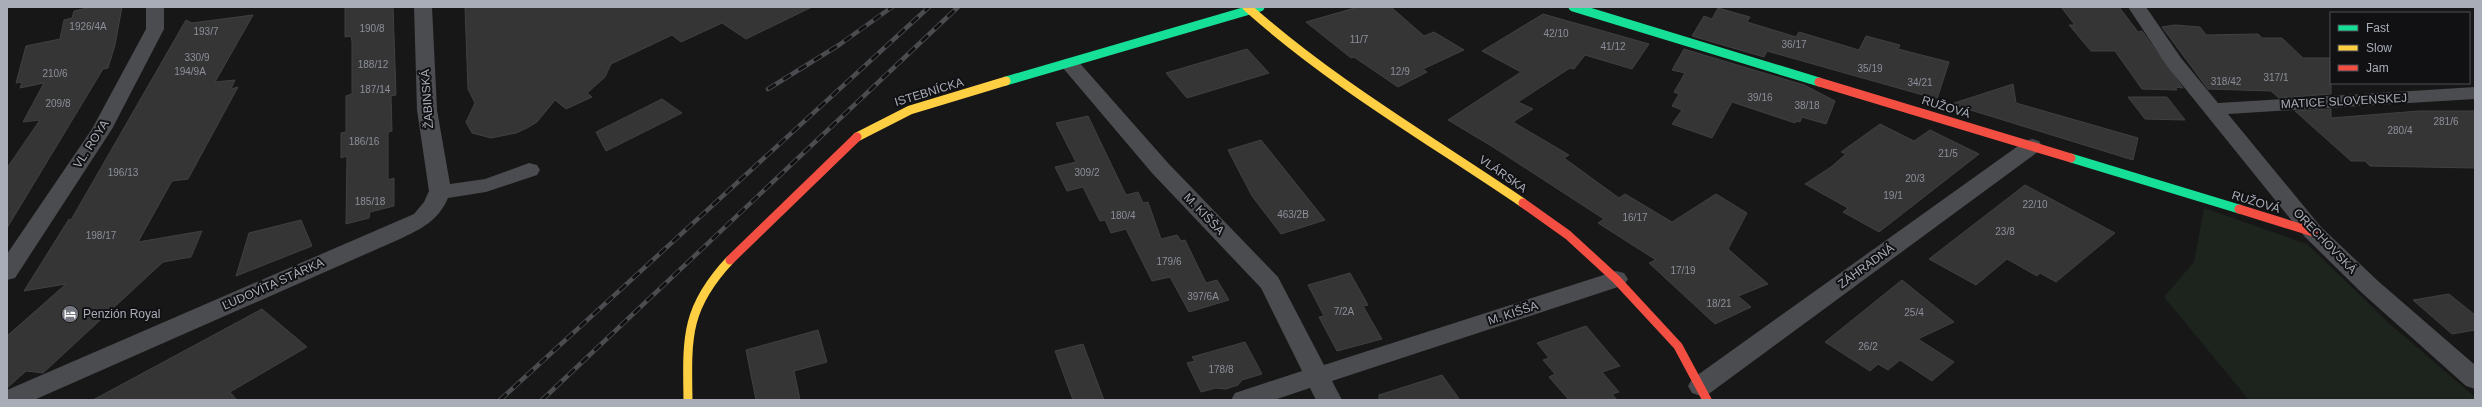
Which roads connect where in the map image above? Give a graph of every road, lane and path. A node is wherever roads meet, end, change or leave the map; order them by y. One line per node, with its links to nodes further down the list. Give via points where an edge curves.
1 (155, 7): 14 (street, VL. ROYA, via 155,29 102,129)
2 (423, 7): 12 (street, ŽABINSKÁ, via 427,110)
3 (1260, 7): 6 (street, ISTEBNÍCKA)
4 (1573, 7): 10 (street, RUŽOVÁ)
5 (2137, 7): 9 (street, ORECHOVSKÁ, via 2174,62)
6 (1248, 9): 7 (street, ISTEBNÍCKA); 15 (street, VLÁRSKA, via 1309,61 1376,109 1472,167 1568,235)
7 (1070, 64): 16 (street, M. KIŠŠA, via 1160,168 1270,283); 20 (street, ISTEBNÍCKA, via 927,102 890,117 853,140 723,267 699,302 689,329)
8 (2475, 93): 9 (street, MATICE SLOVENSKEJ)
9 (2212, 109): 13 (street, ORECHOVSKÁ)
10 (2032, 146): 13 (street, RUŽOVÁ); 18 (street, ZÁHRADNÁ)
11 (529, 170): 12 (street, via 498,184)
12 (440, 191): 19 (street, ĽUDOVÍTA STÁRKA, via 429,212 412,225)
13 (2313, 232): 17 (street, ORECHOVSKÁ, via 2370,287)
14 (7, 272)
15 (1616, 279): 16 (street, M. KIŠŠA); 18 (street, VLÁRSKA, via 1678,346)
16 (1318, 378): 21 (street, M. KIŠŠA); 22 (street, M. KIŠŠA)
17 (2475, 379)
18 (1704, 393)
19 (9, 400)
20 (688, 400)
21 (1244, 400)
22 (1329, 400)

